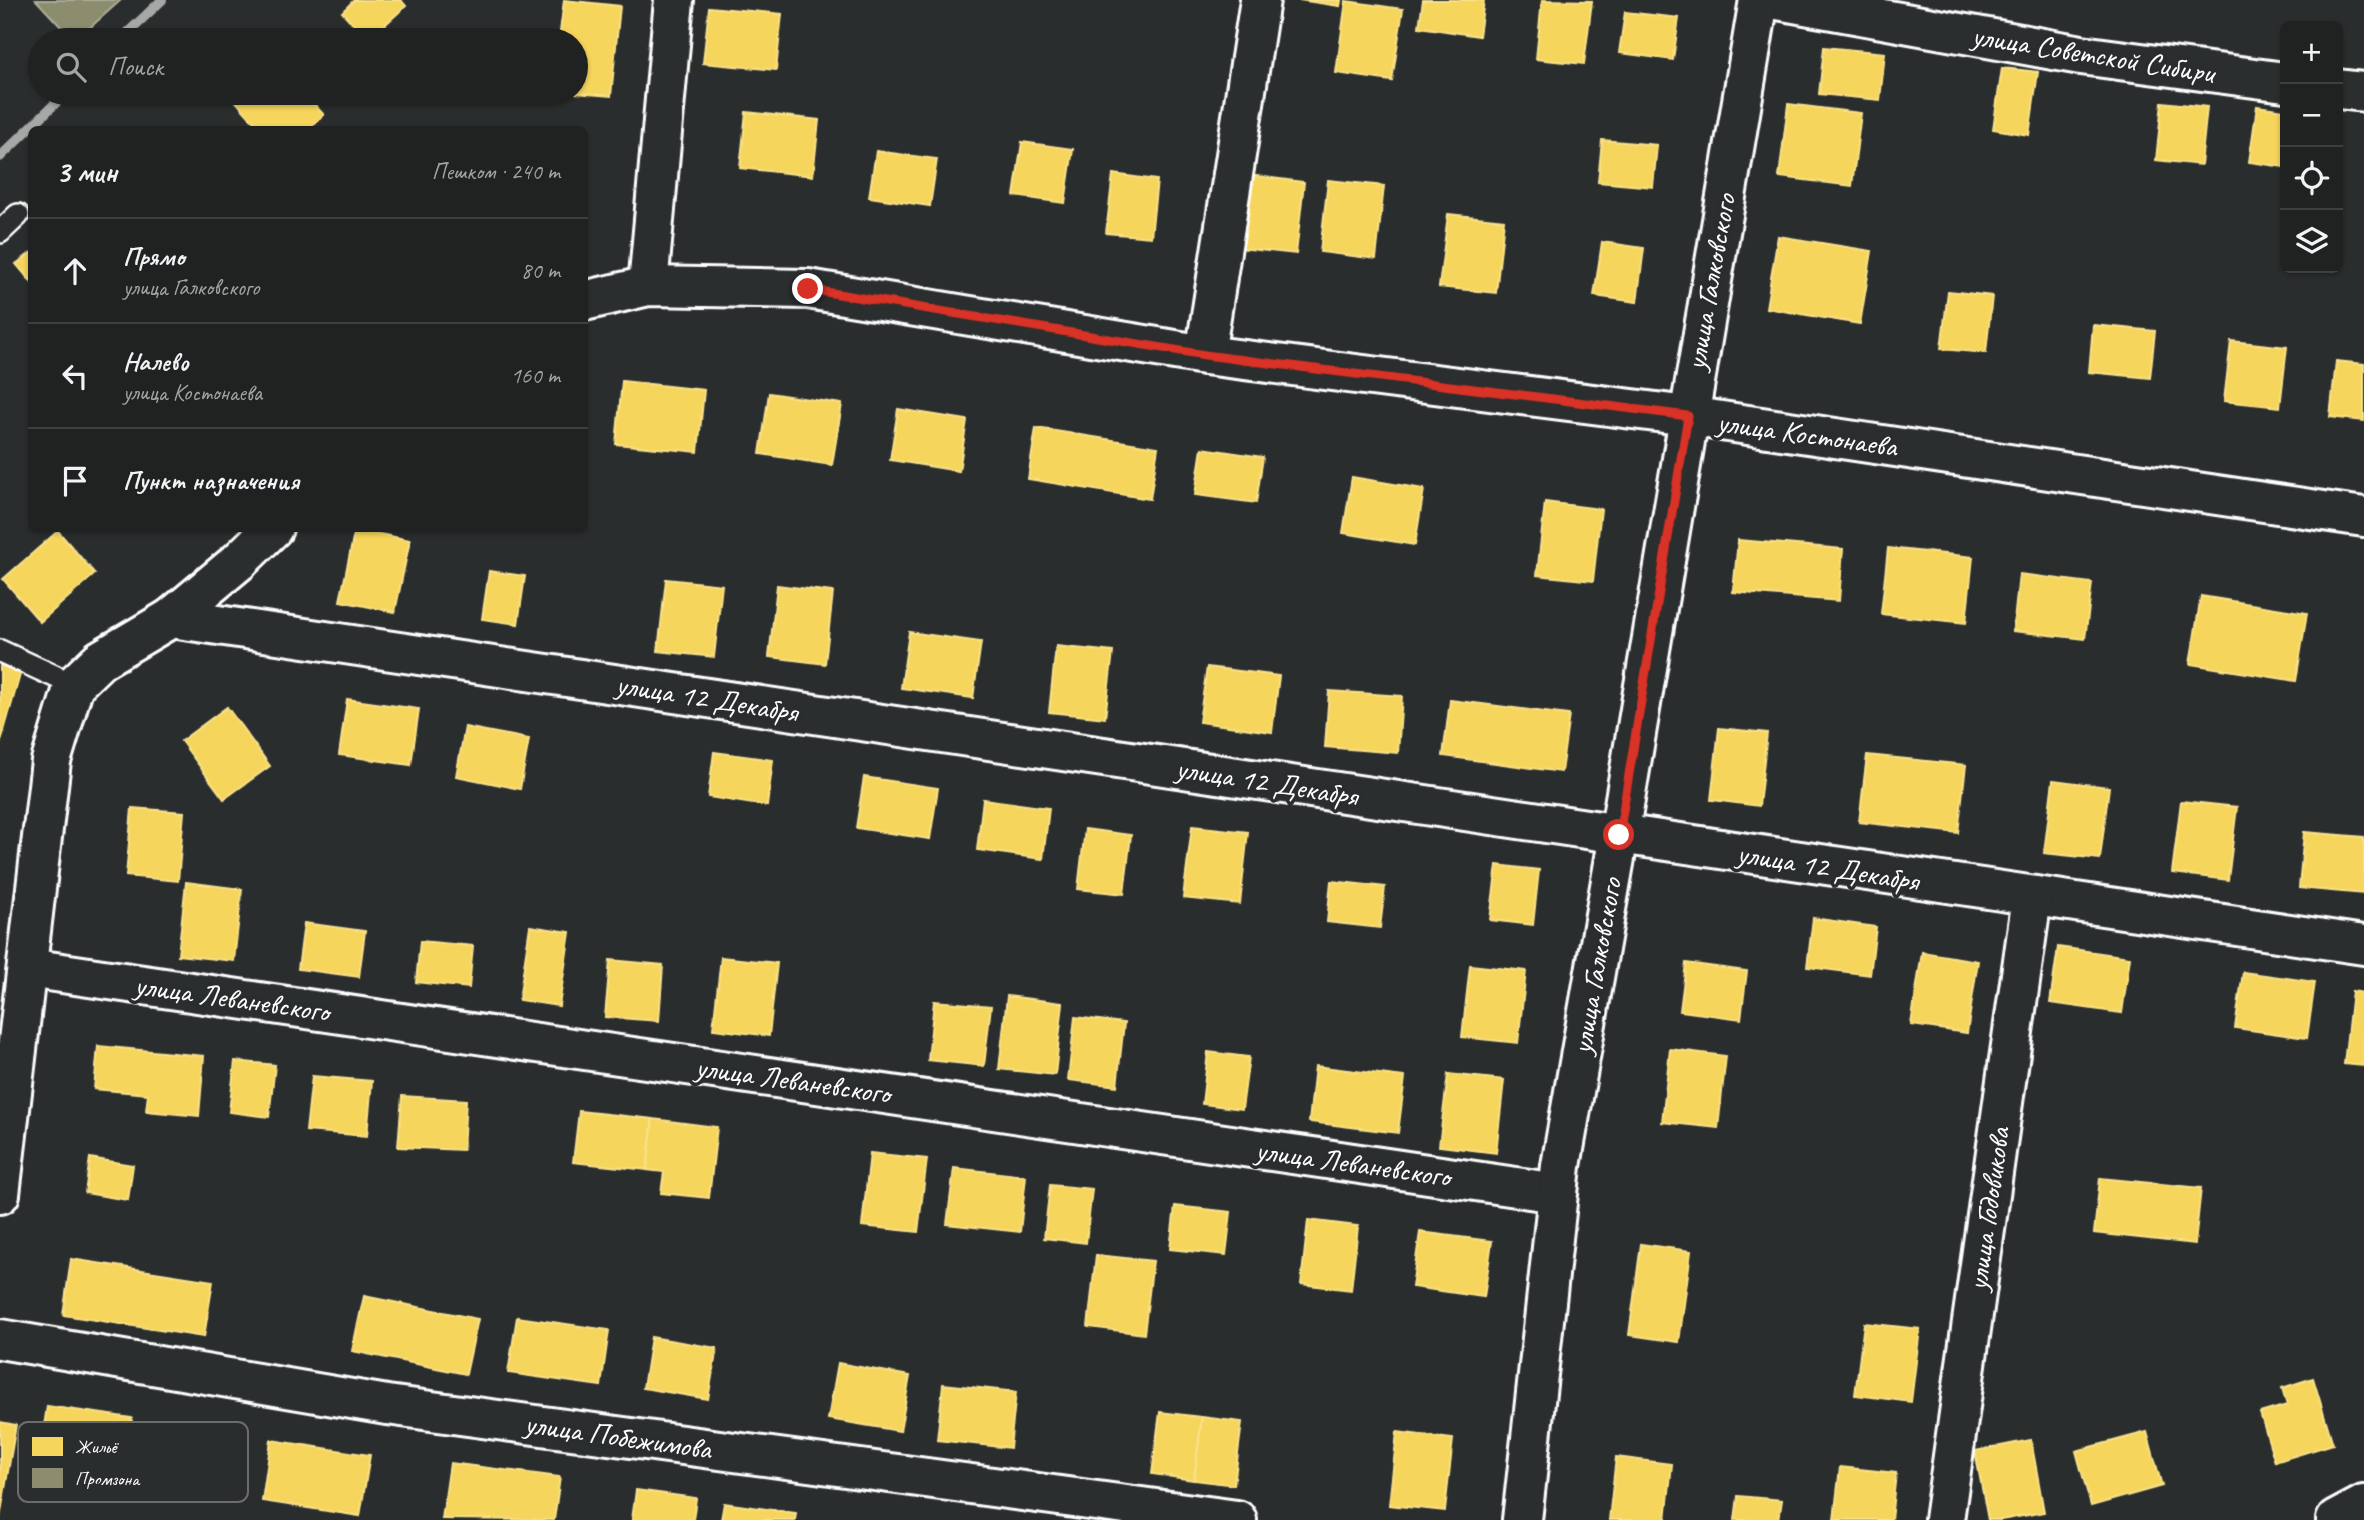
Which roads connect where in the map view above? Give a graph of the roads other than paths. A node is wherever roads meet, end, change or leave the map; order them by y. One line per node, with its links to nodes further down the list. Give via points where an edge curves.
1 (674, 0): 10 (street)
2 (1260, 0): 12 (street)
3 (1759, 0): 13 (street, улица Галковского)
4 (1778, 0): 5 (street, улица Советской Сибири, via 2081,55)
5 (2280, 81)
6 (2343, 90): 7 (street)
7 (2364, 92)
8 (18, 215): 9 (lane)
9 (0, 232)
10 (648, 286): 11 (street, улица Костонаева); 12 (street, улица Костонаева, via 808,289)
11 (588, 300)
12 (1205, 355): 13 (street, улица Костонаева)
13 (1688, 416): 14 (street, улица Костонаева); 19 (street, улица Галковского)
14 (2364, 517)
15 (268, 532): 16 (street)
16 (171, 618): 18 (street, via 100,660); 19 (street, улица 12 Декабря)
17 (0, 651): 18 (lane)
18 (74, 685): 22 (street, via 51,761)
19 (1619, 835): 20 (street, улица 12 Декабря); 23 (street, улица Галковского)
20 (2032, 897): 21 (street, улица 12 Декабря); 29 (street, улица Годовикова)
21 (2364, 945)
22 (27, 968): 23 (street, улица Леваневского); 24 (street)
23 (1558, 1193): 28 (street, улица Галковского)
24 (0, 1194)
25 (0, 1339): 27 (street, улица Побежимова, via 387,1405)
26 (2364, 1505): 30 (street)
27 (1237, 1520)
28 (1522, 1520)
29 (1944, 1520)
30 (2336, 1520)

